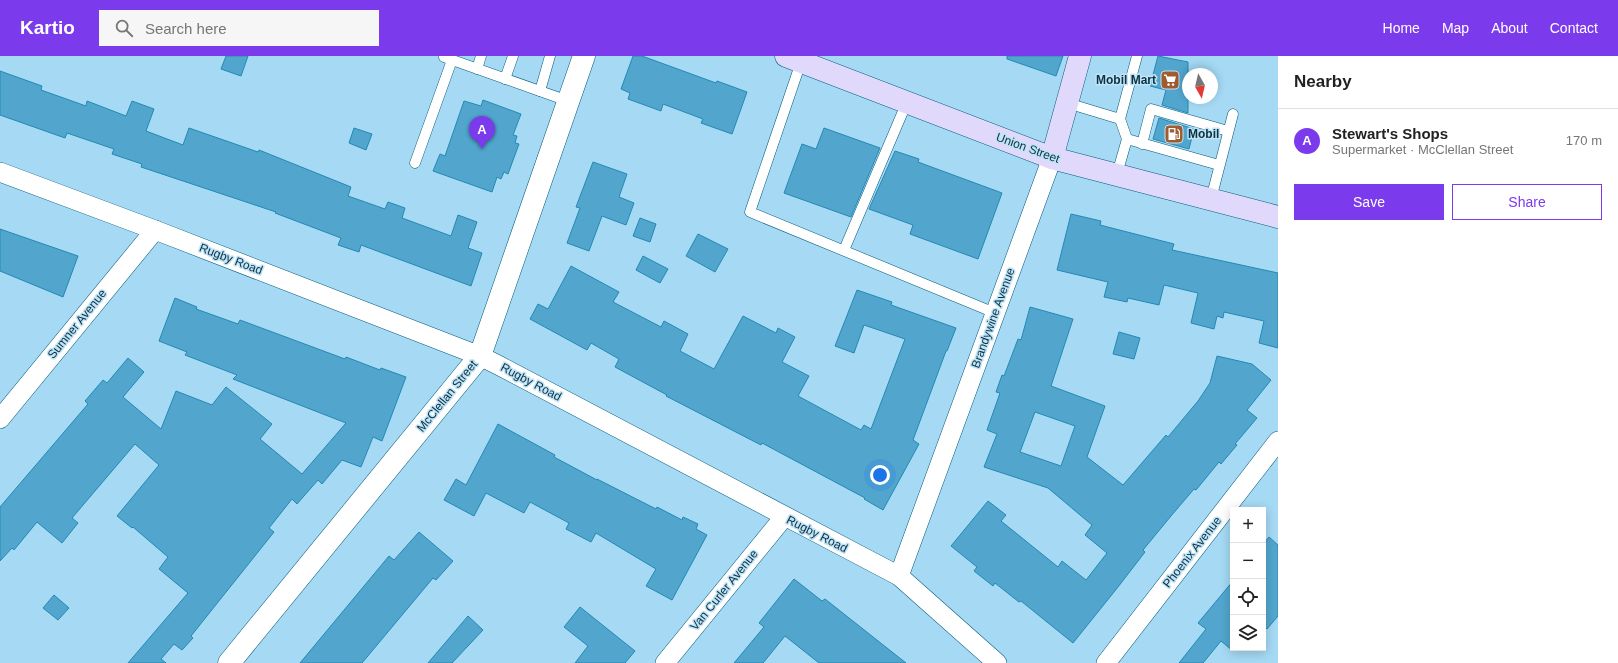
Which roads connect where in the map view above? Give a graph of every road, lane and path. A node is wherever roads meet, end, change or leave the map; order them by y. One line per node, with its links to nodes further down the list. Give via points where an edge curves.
1 (481, 56): 9 (lane)
2 (513, 56): 10 (lane)
3 (550, 56): 11 (lane)
4 (584, 56): 12 (street, McClellan Street)
5 (1080, 56): 14 (main road, Brandywine Avenue)
6 (1136, 56): 16 (lane)
7 (448, 58): 9 (lane); 21 (lane)
8 (794, 59): 13 (main road, Union Street); 28 (lane, via 750,212)
9 (477, 69): 10 (lane)
10 (505, 79): 11 (lane)
11 (540, 91): 12 (lane)
12 (568, 101): 30 (street, McClellan Street)
13 (907, 102): 20 (main road, Union Street); 28 (lane)
14 (1067, 103): 16 (lane); 20 (main road, Brandywine Avenue)
15 (1233, 114): 17 (lane)
16 (1120, 119): 18 (lane)
17 (1228, 131): 19 (lane, via 1151,109); 22 (lane)
18 (1127, 139): 19 (lane); 24 (lane)
19 (1142, 144): 22 (lane)
20 (1052, 158): 24 (main road, Union Street); 29 (street, Brandywine Avenue)
21 (415, 163)
22 (1219, 165): 25 (lane)
23 (0, 172): 27 (street, Rugby Road)
24 (1117, 174): 25 (main road, Union Street)
25 (1211, 199): 26 (main road, Union Street)
26 (1278, 217)
27 (154, 230): 30 (street, Rugby Road); 31 (street, Sumner Avenue)
28 (844, 250): 29 (lane)
29 (995, 313): 34 (street, Brandywine Avenue)
30 (480, 356): 33 (street, Rugby Road); 35 (street, McClellan Street)
31 (0, 419)
32 (1278, 441): 38 (street, Phoenix Avenue)
33 (784, 517): 34 (street, Rugby Road); 36 (street, Van Curler Avenue)
34 (899, 576): 37 (street, Rugby Road)
35 (229, 663)
36 (665, 663)
37 (998, 663)
38 (1106, 663)

